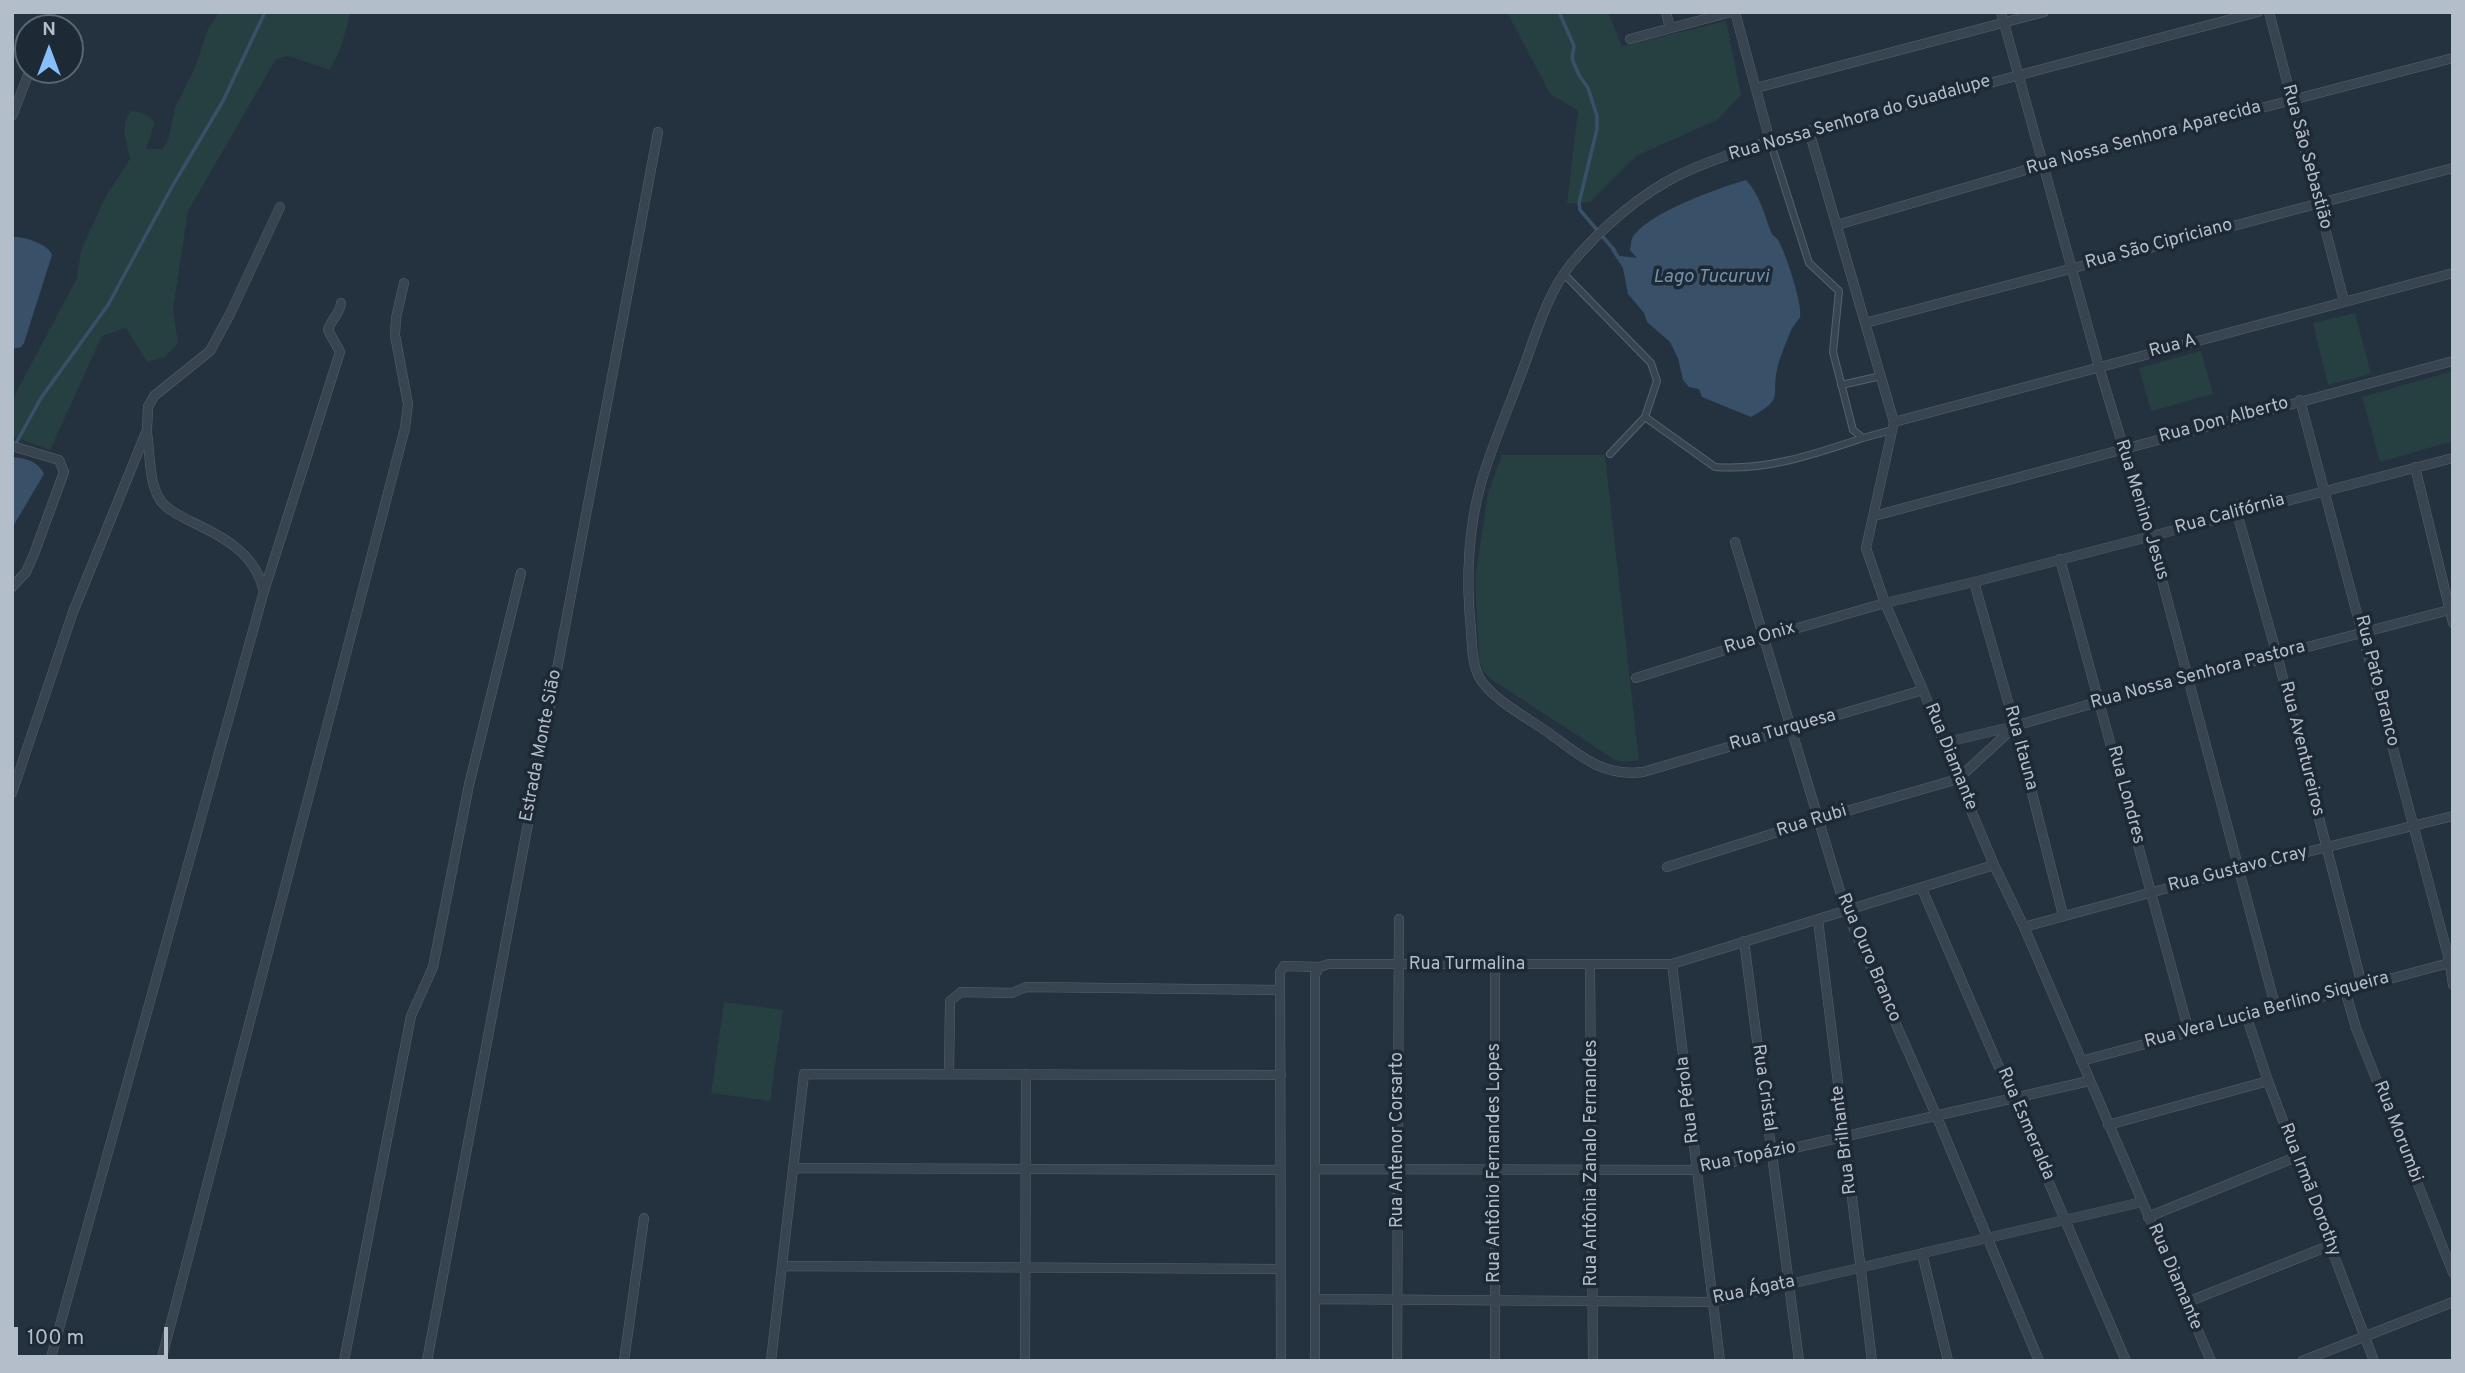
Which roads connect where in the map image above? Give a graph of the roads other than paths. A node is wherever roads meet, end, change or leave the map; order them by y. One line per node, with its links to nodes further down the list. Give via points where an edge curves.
1 (1666, 12): 8 (street)
2 (1733, 12): 8 (street); 13 (street)
3 (2001, 12): 7 (street, Rua Menino Jesus)
4 (2044, 12): 7 (street)
5 (2259, 12): 11 (street, Rua Nossa Senhora do Guadalupe)
6 (2269, 12): 14 (street, Rua São Sebastião)
7 (2004, 23): 11 (street, Rua Menino Jesus); 13 (street)
8 (1670, 28): 9 (street)
9 (1630, 38)
10 (2453, 58): 14 (street, Rua Nossa Senhora Aparecida)
11 (2019, 76): 16 (street, Rua Nossa Senhora do Guadalupe); 19 (street, Rua Menino Jesus)
12 (25, 84): 15 (street)
13 (1756, 88): 18 (street)
14 (2291, 100): 19 (street, Rua Nossa Senhora Aparecida); 21 (street, Rua São Sebastião)
15 (12, 116)
16 (1809, 131): 18 (street, Rua Nossa Senhora do Guadalupe); 23 (street, Rua Diamante)
17 (658, 132): 143 (street, Estrada Monte Sião)
18 (1770, 141): 26 (street, Rua Nossa Senhora do Guadalupe, via 1697,166 1643,198); 34 (street, via 1810,263 1839,291 1833,352)
19 (2043, 165): 23 (street, Rua Nossa Senhora Aparecida); 24 (street, Rua Menino Jesus)
20 (2453, 168): 21 (street, Rua São Cipriciano)
21 (2318, 203): 24 (street, Rua São Cipriciano); 28 (street, Rua São Sebastião)
22 (280, 206): 38 (street, via 210,351 154,396 148,407)
23 (1837, 225): 30 (street, Rua Diamante)
24 (2072, 268): 30 (street, Rua São Cipriciano); 32 (street, Rua Menino Jesus)
25 (2453, 273): 28 (street, Rua A)
26 (1564, 274): 36 (street, via 1651,363 1657,382); 68 (street, Rua Nossa Senhora do Guadalupe, via 1541,320 1481,485 1468,582 1474,662 1485,686 1583,758 1611,771)
27 (404, 283): 141 (street, via 395,335 408,404 405,428)
28 (2344, 301): 32 (street, Rua A)
29 (341, 303): 54 (street, via 328,330 340,352)
30 (1865, 323): 33 (street, Rua Diamante)
31 (2453, 361): 35 (street, Rua Don Alberto)
32 (2099, 367): 37 (street, Rua A); 41 (street, Rua Menino Jesus)
33 (1881, 376): 34 (street); 37 (street, Rua Diamante)
34 (1842, 385): 39 (street, via 1853,430)
35 (2300, 400): 41 (street, Rua Don Alberto); 45 (street, Rua Pato Branco)
36 (1645, 417): 39 (street, via 1714,467 1791,461); 42 (street)
37 (1893, 426): 39 (street); 47 (street, Rua Diamante)
38 (147, 430): 54 (street, via 160,499 176,514 240,549 260,574); 70 (street, via 73,612)
39 (1863, 438)
40 (16, 448): 53 (street, via 59,460 64,472 26,572)
41 (2123, 449): 47 (street, Rua Don Alberto); 48 (street, Rua Menino Jesus)
42 (1610, 454)
43 (2453, 458): 44 (street, Rua Califórnia)
44 (2415, 467): 45 (street, Rua Califórnia); 56 (street)
45 (2325, 489): 46 (street, Rua Califórnia); 58 (street, Rua Pato Branco)
46 (2237, 513): 48 (street, Rua Califórnia); 60 (street, Rua Aventureiros)
47 (1874, 516): 55 (street, Rua Diamante, via 1866,548)
48 (2150, 535): 50 (street, Rua Califórnia); 62 (street, Rua Menino Jesus)
49 (1735, 542): 59 (street, Rua Ouro Branco)
50 (2060, 559): 52 (street, Rua Califórnia); 64 (street, Rua Londres)
51 (521, 573): 142 (street, via 469,785 433,967 411,1016)
52 (1974, 582): 55 (street, Rua Califórnia); 65 (street, Rua Itauna)
53 (12, 587)
54 (264, 591): 140 (street)
55 (1885, 603): 59 (street, Rua Onix); 63 (street, Rua Diamante)
56 (2451, 609): 57 (street); 58 (street, Rua Nossa Senhora Pastora)
57 (2453, 624)
58 (2363, 632): 60 (street, Rua Nossa Senhora Pastora); 73 (street, Rua Pato Branco)
59 (1763, 638): 61 (street, Rua Onix); 66 (street, Rua Ouro Branco)
60 (2277, 655): 62 (street, Rua Nossa Senhora Pastora); 74 (street, Rua Aventureiros)
61 (1636, 678)
62 (2189, 678): 64 (street, Rua Nossa Senhora Pastora); 77 (street, Rua Menino Jesus)
63 (1923, 690): 66 (street, Rua Turquesa); 67 (street, Rua Diamante)
64 (2101, 701): 65 (street, Rua Nossa Senhora Pastora); 79 (street, Rua Londres)
65 (2015, 726): 67 (street, Rua Nossa Senhora Pastora); 69 (street); 81 (street, Rua Itauna)
66 (1791, 729): 68 (street, Rua Turquesa); 72 (street, Rua Ouro Branco)
67 (1943, 743): 69 (street, Rua Diamante)
68 (1643, 772)
69 (1958, 779): 72 (street, Rua Rubi); 75 (street, Rua Diamante)
70 (12, 793)
71 (2453, 816): 73 (street, Rua Gustavo Cray)
72 (1819, 819): 76 (street, Rua Rubi); 80 (street, Rua Ouro Branco)
73 (2413, 826): 74 (street, Rua Gustavo Cray); 86 (street, Rua Pato Branco)
74 (2325, 847): 77 (street, Rua Gustavo Cray); 92 (street, Rua Aventureiros)
75 (1994, 865): 78 (street, Rua Turmalina); 84 (street, Rua Diamante)
76 (1667, 867)
77 (2238, 869): 79 (street, Rua Gustavo Cray); 96 (street, Rua Menino Jesus)
78 (1922, 889): 80 (street, Rua Turmalina); 105 (street, Rua Esmeralda)
79 (2150, 892): 81 (street, Rua Gustavo Cray); 98 (street, Rua Londres)
80 (1846, 911): 83 (street, Rua Turmalina); 106 (street, Rua Ouro Branco)
81 (2063, 915): 84 (street, Rua Gustavo Cray)
82 (1399, 919): 88 (street, Rua Antenor Corsarto)
83 (1818, 920): 85 (street, Rua Turmalina); 108 (street, Rua Brilhante)
84 (2024, 927): 99 (street, Rua Diamante)
85 (1744, 941): 87 (street, Rua Turmalina); 109 (street, Rua Cristal)
86 (2451, 962): 92 (street, Rua Vera Lucia Berlino Siqueira); 93 (street, Rua Pato Branco)
87 (1672, 964): 89 (street, Rua Turmalina); 117 (street, Rua Pérola)
88 (1399, 965): 90 (street, Rua Turmalina); 91 (street, Rua Turmalina); 114 (street, Rua Antenor Corsarto)
89 (1590, 965): 90 (street, Rua Turmalina); 116 (street, Rua Antônia Zanalo Fernandes)
90 (1495, 966): 118 (street, Rua Antônio Fernandes Lopes)
91 (1319, 967): 94 (street, Rua Turmalina, via 1284,966); 113 (street, via 1315,975)
92 (2362, 985): 95 (street, Rua Vera Lucia Berlino Siqueira)
93 (2453, 985)
94 (1280, 990): 100 (street, via 1026,987 1012,993 961,992 950,1001); 102 (street)
95 (2345, 990): 96 (street, Rua Vera Lucia Berlino Siqueira); 130 (street, Rua Morumbi)
96 (2276, 1009): 97 (street, Rua Vera Lucia Berlino Siqueira)
97 (2247, 1018): 98 (street, Rua Vera Lucia Berlino Siqueira); 104 (street, Rua Irmã Dorothy)
98 (2189, 1032): 99 (street, Rua Vera Lucia Berlino Siqueira)
99 (2081, 1061): 103 (street, Rua Diamante)
100 (949, 1074): 101 (street); 111 (street, via 804,1074)
101 (1026, 1074): 102 (street); 112 (street)
102 (1281, 1075): 115 (street)
103 (2089, 1081): 105 (street, Rua Topázio); 107 (street, Rua Diamante)
104 (2268, 1081): 107 (street); 110 (street, Rua Irmã Dorothy)
105 (2015, 1100): 106 (street, Rua Topázio); 122 (street, Rua Esmeralda)
106 (1937, 1116): 108 (street, Rua Topázio); 123 (street, Rua Ouro Branco)
107 (2108, 1125): 119 (street, Rua Diamante)
108 (1846, 1137): 109 (street, Rua Topázio); 128 (street, Rua Brilhante)
109 (1772, 1154): 117 (street, Rua Topázio); 131 (street, Rua Cristal)
110 (2296, 1157): 120 (street); 124 (street, Rua Irmã Dorothy)
111 (794, 1168): 112 (street); 126 (street)
112 (1026, 1169): 115 (street); 127 (street)
113 (1315, 1169): 114 (street, Rua Topázio); 132 (street)
114 (1398, 1169): 118 (street, Rua Topázio); 133 (street, Rua Antenor Corsarto)
115 (1279, 1170): 129 (street)
116 (1593, 1170): 117 (street, Rua Topázio); 118 (street, Rua Topázio); 135 (street, Rua Antônia Zanalo Fernandes)
117 (1697, 1170): 136 (street, Rua Pérola)
118 (1496, 1171): 134 (street, Rua Antônio Fernandes Lopes)
119 (2142, 1202): 120 (street, Rua Diamante); 122 (street, Rua Ágata)
120 (2148, 1217): 138 (street, Rua Diamante)
121 (644, 1218): 144 (street)
122 (2066, 1220): 123 (street, Rua Ágata); 157 (street, Rua Esmeralda)
123 (1989, 1238): 125 (street, Rua Ágata); 156 (street, Rua Ouro Branco)
124 (2330, 1245): 138 (street); 139 (street, Rua Irmã Dorothy)
125 (1922, 1253): 128 (street, Rua Ágata); 155 (street)
126 (782, 1266): 127 (street); 145 (street)
127 (1026, 1267): 129 (street); 146 (street)
128 (1860, 1268): 131 (street, Rua Ágata); 154 (street, Rua Brilhante)
129 (1279, 1269): 147 (street)
130 (2453, 1273)
131 (1789, 1284): 136 (street, Rua Ágata); 153 (street, Rua Cristal)
132 (1315, 1300): 133 (street, Rua Ágata); 148 (street)
133 (1398, 1301): 134 (street, Rua Ágata); 149 (street, Rua Antenor Corsarto)
134 (1495, 1301): 135 (street, Rua Ágata); 150 (street, Rua Antônio Fernandes Lopes)
135 (1593, 1301): 136 (street, Rua Ágata); 151 (street, Rua Antônia Zanalo Fernandes)
136 (1713, 1302): 152 (street, Rua Pérola)
137 (2453, 1302): 139 (street)
138 (2185, 1303): 158 (street, Rua Diamante)
139 (2365, 1335): 159 (street); 160 (street, Rua Irmã Dorothy)
140 (50, 1361)
141 (161, 1361)
142 (344, 1361)
143 (427, 1361)
144 (624, 1361)
145 (771, 1361)
146 (1025, 1361)
147 (1281, 1361)
148 (1315, 1361)
149 (1397, 1361)
150 (1495, 1361)
151 (1593, 1361)
152 (1720, 1361)
153 (1799, 1361)
154 (1872, 1361)
155 (1948, 1361)
156 (2039, 1361)
157 (2126, 1361)
158 (2211, 1361)
159 (2302, 1361)
160 (2374, 1361)

